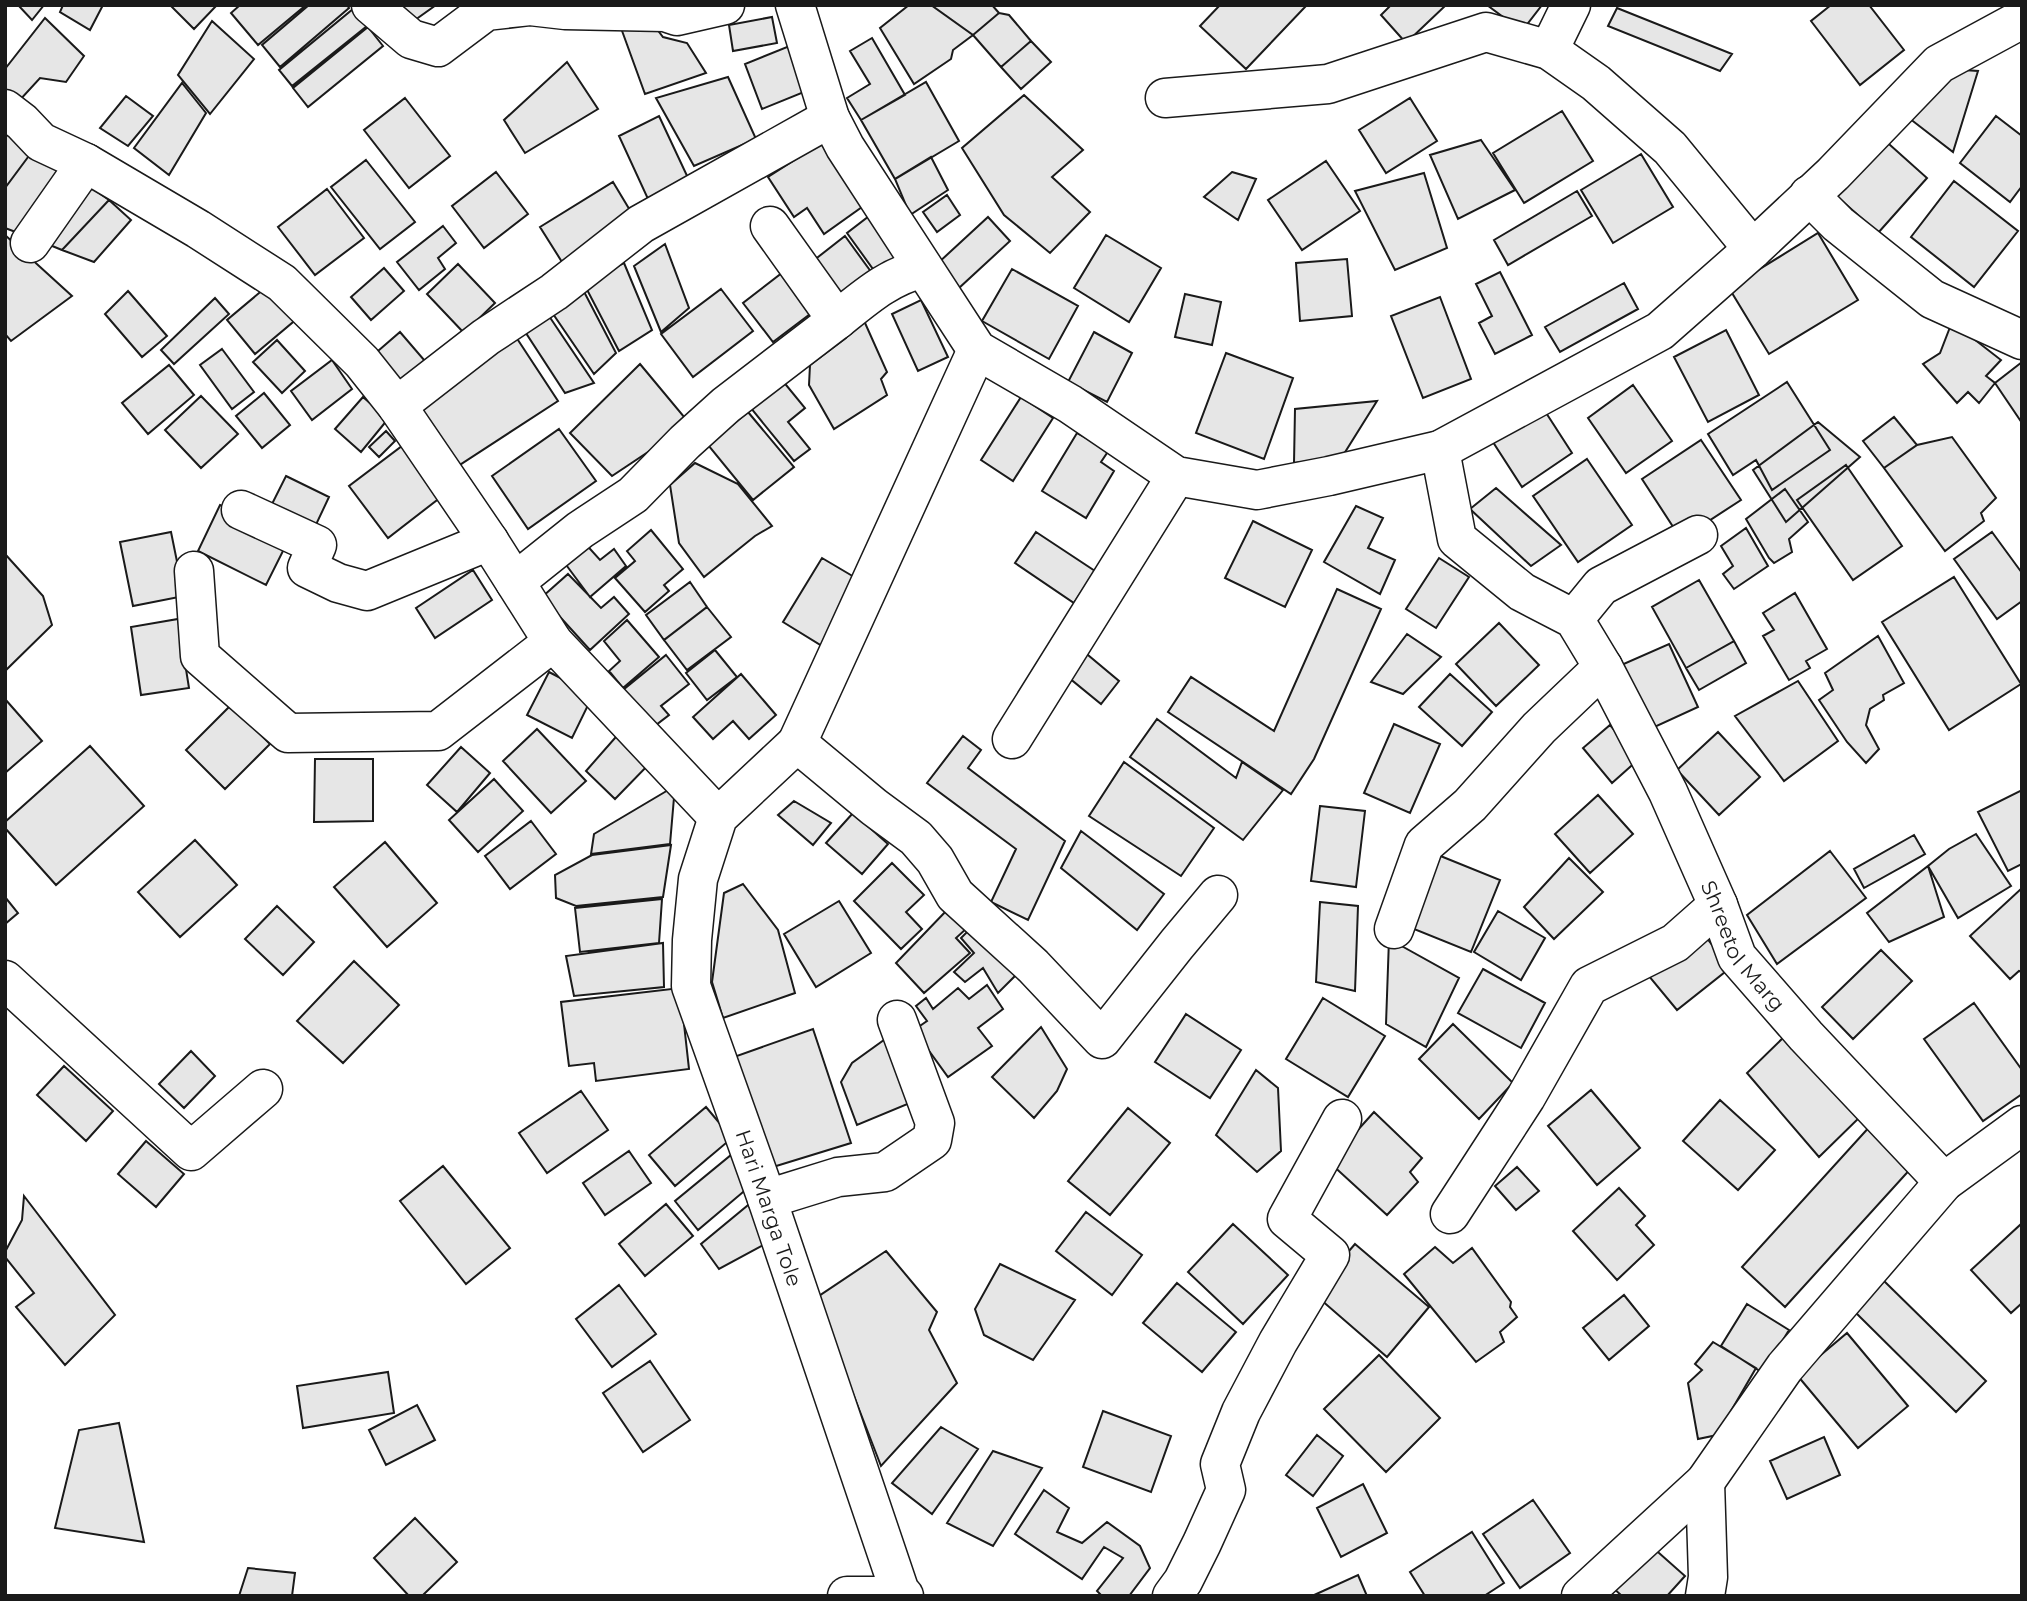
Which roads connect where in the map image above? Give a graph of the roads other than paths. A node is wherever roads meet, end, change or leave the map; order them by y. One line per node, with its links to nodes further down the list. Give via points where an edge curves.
1 (371, 5): 5 (street, via 411,39 438,47 486,11 530,6 677,16)
2 (725, 5): 5 (street)
3 (795, 5): 10 (street)
4 (1571, 5): 7 (street)
5 (684, 10)
6 (2022, 19): 12 (street, via 1938,64)
7 (1549, 50): 8 (street, via 1486,32 1328,84); 15 (street, via 1596,83 1670,148)
8 (1165, 98)
9 (5, 110): 11 (street, via 41,142)
10 (830, 118): 16 (street); 20 (street, via 641,224)
11 (86, 163): 14 (street); 20 (street, via 282,283 362,362)
12 (1809, 195): 15 (street); 18 (street, via 1932,299)
13 (770, 226): 17 (street)
14 (30, 243)
15 (1753, 249): 21 (street, via 1660,331)
16 (923, 268): 17 (street, via 880,285); 19 (street)
17 (837, 320): 27 (street, via 726,405 633,495)
18 (2022, 340)
19 (977, 350): 22 (street, via 1070,404); 32 (street)
20 (397, 406): 25 (street)
21 (1440, 450): 22 (street, via 1257,490); 28 (street, via 1457,539 1522,592)
22 (1176, 475): 31 (street)
23 (241, 510): 25 (street, via 317,545 307,568 312,572 367,591)
24 (1698, 535): 28 (street, via 1601,586)
25 (489, 541): 27 (street)
26 (194, 572): 29 (street, via 200,656 288,733 438,731)
27 (515, 582): 29 (street)
28 (1574, 619): 30 (street, Shreetol Marg)
29 (553, 642): 33 (street)
30 (1603, 667): 35 (street, Shreetol Marg, via 1668,792); 36 (street, via 1424,845)
31 (1012, 738)
32 (797, 743): 33 (street); 34 (street, via 916,838 955,895 1033,966 1102,1039)
33 (718, 817): 43 (street, Hari Marga Tole, via 698,880 691,986)
34 (1218, 895)
35 (1718, 905): 42 (street, Shreetol Marg, via 1745,967); 44 (street, via 1675,943 1589,986 1526,1097)
36 (1394, 929)
37 (5, 980): 39 (street, via 191,1151)
38 (897, 1020): 43 (street, via 936,1123 932,1140 885,1172 838,1177)
39 (263, 1089)
40 (1342, 1119): 48 (street, via 1287,1219 1330,1255 1241,1412 1220,1464 1226,1490 1198,1553)
41 (2022, 1125): 42 (street)
42 (1944, 1182): 45 (street, via 1785,1367)
43 (767, 1199): 46 (street, Hari Marga Tole)
44 (1450, 1214)
45 (1704, 1482): 49 (street); 50 (street)
46 (903, 1595): 47 (street)
47 (847, 1596)
48 (1172, 1596)
49 (1581, 1596)
50 (1705, 1596)

